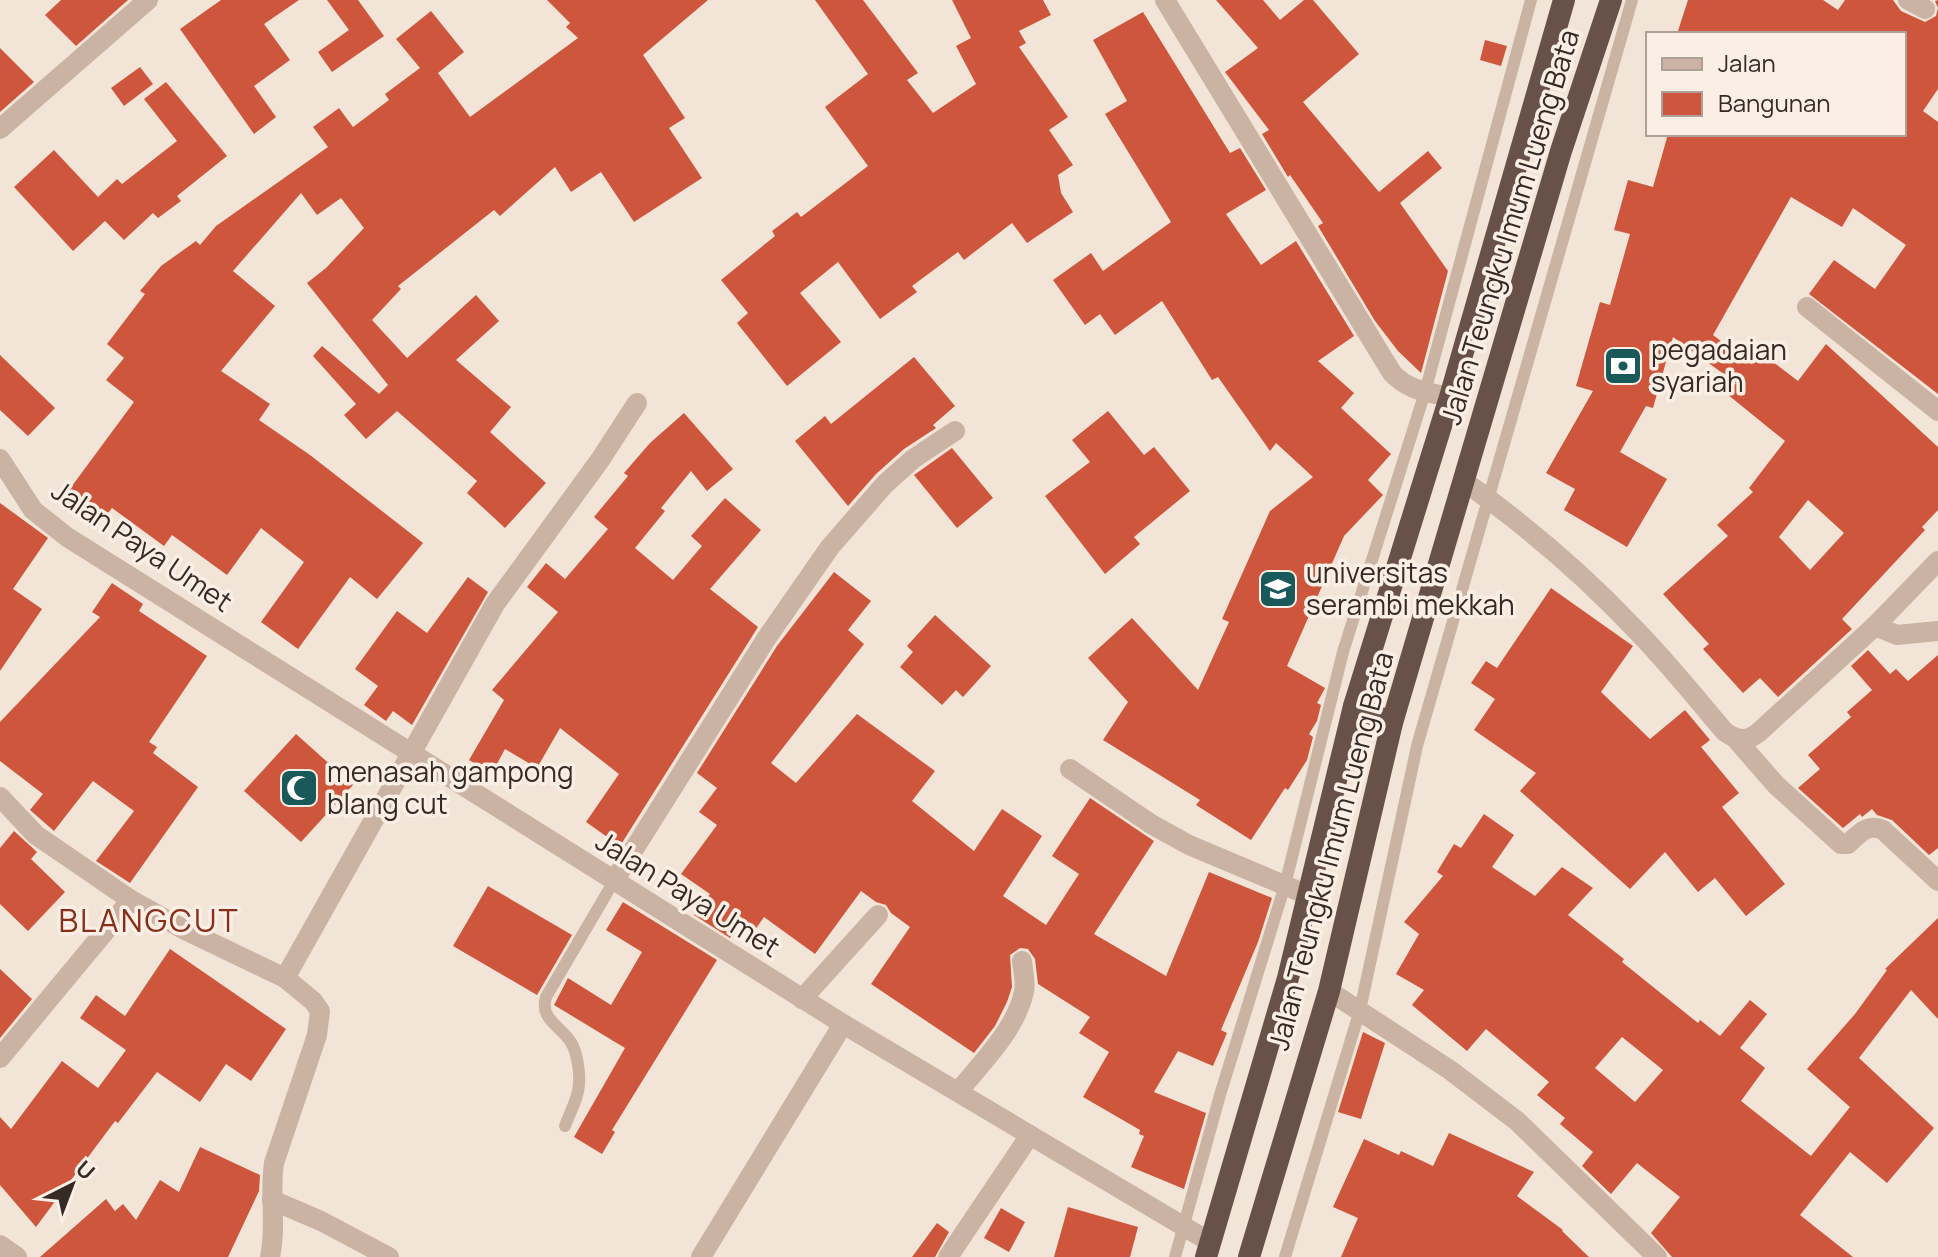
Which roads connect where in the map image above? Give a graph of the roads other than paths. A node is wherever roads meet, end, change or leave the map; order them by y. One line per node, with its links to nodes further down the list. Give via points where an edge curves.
1 (148, 0): 7 (street)
2 (1165, 0): 9 (street, via 1371,343 1400,382)
3 (1531, 0): 9 (lane)
4 (1564, 0): 10 (highway, Jalan Teungku Imum Lueng Bata)
5 (1611, 0): 15 (highway, Jalan Teungku Imum Lueng Bata, via 1561,151)
6 (1632, 0): 16 (lane)
7 (0, 129)
8 (1807, 307): 12 (street)
9 (1425, 392): 10 (street); 28 (lane, via 1343,652)
10 (1450, 397): 20 (highway, Jalan Teungku Imum Lueng Bata)
11 (637, 403): 23 (street, via 495,604)
12 (1938, 411)
13 (955, 431): 26 (street, via 885,484 830,547)
14 (3, 472): 23 (street, Jalan Paya Umet, via 33,510 67,537)
15 (1465, 482): 16 (street); 21 (highway, Jalan Teungku Imum Lueng Bata)
16 (1487, 497): 22 (street, via 1577,571); 36 (lane, via 1417,746)
17 (1938, 561): 18 (street)
18 (1875, 626): 19 (street, via 1897,635); 22 (street, via 1758,733)
19 (1938, 631)
20 (1354, 706): 21 (highway); 29 (highway, Jalan Teungku Imum Lueng Bata)
21 (1392, 723): 34 (highway, Jalan Teungku Imum Lueng Bata)
22 (1735, 738): 27 (street, via 1776,785 1841,844 1875,826)
23 (412, 752): 26 (street, Jalan Paya Umet); 33 (street)
24 (1070, 769): 28 (street, via 1189,845)
25 (0, 797): 30 (street, via 36,835)
26 (614, 881): 35 (street, Jalan Paya Umet); 40 (lane, via 543,1006 571,1043 578,1067 578,1090)
27 (1938, 881)
28 (1285, 885): 29 (street); 43 (lane)
29 (1308, 895): 45 (highway, Jalan Teungku Imum Lueng Bata)
30 (131, 900): 33 (street); 38 (street)
31 (878, 915): 35 (street)
32 (1022, 961): 39 (street, via 1025,989 1017,1013)
33 (285, 978): 42 (street, via 320,1011 317,1035 274,1163)
34 (1329, 991): 36 (street); 52 (highway, Jalan Teungku Imum Lueng Bata)
35 (802, 999): 37 (street, Jalan Paya Umet)
36 (1360, 1010): 53 (lane); 54 (street, via 1517,1121)
37 (843, 1024): 39 (street, Jalan Paya Umet); 49 (street)
38 (0, 1058)
39 (958, 1092): 41 (street, Jalan Paya Umet)
40 (565, 1126)
41 (1030, 1135): 43 (street, Jalan Paya Umet); 50 (street)
42 (272, 1200): 47 (street); 48 (street)
43 (1184, 1227): 45 (street, Jalan Paya Umet); 51 (lane)
44 (0, 1245): 46 (street)
45 (1208, 1249)
46 (17, 1257)
47 (270, 1257)
48 (389, 1257)
49 (701, 1257)
50 (948, 1257)
51 (1175, 1257)
52 (1249, 1257)
53 (1285, 1257)
54 (1657, 1257)

